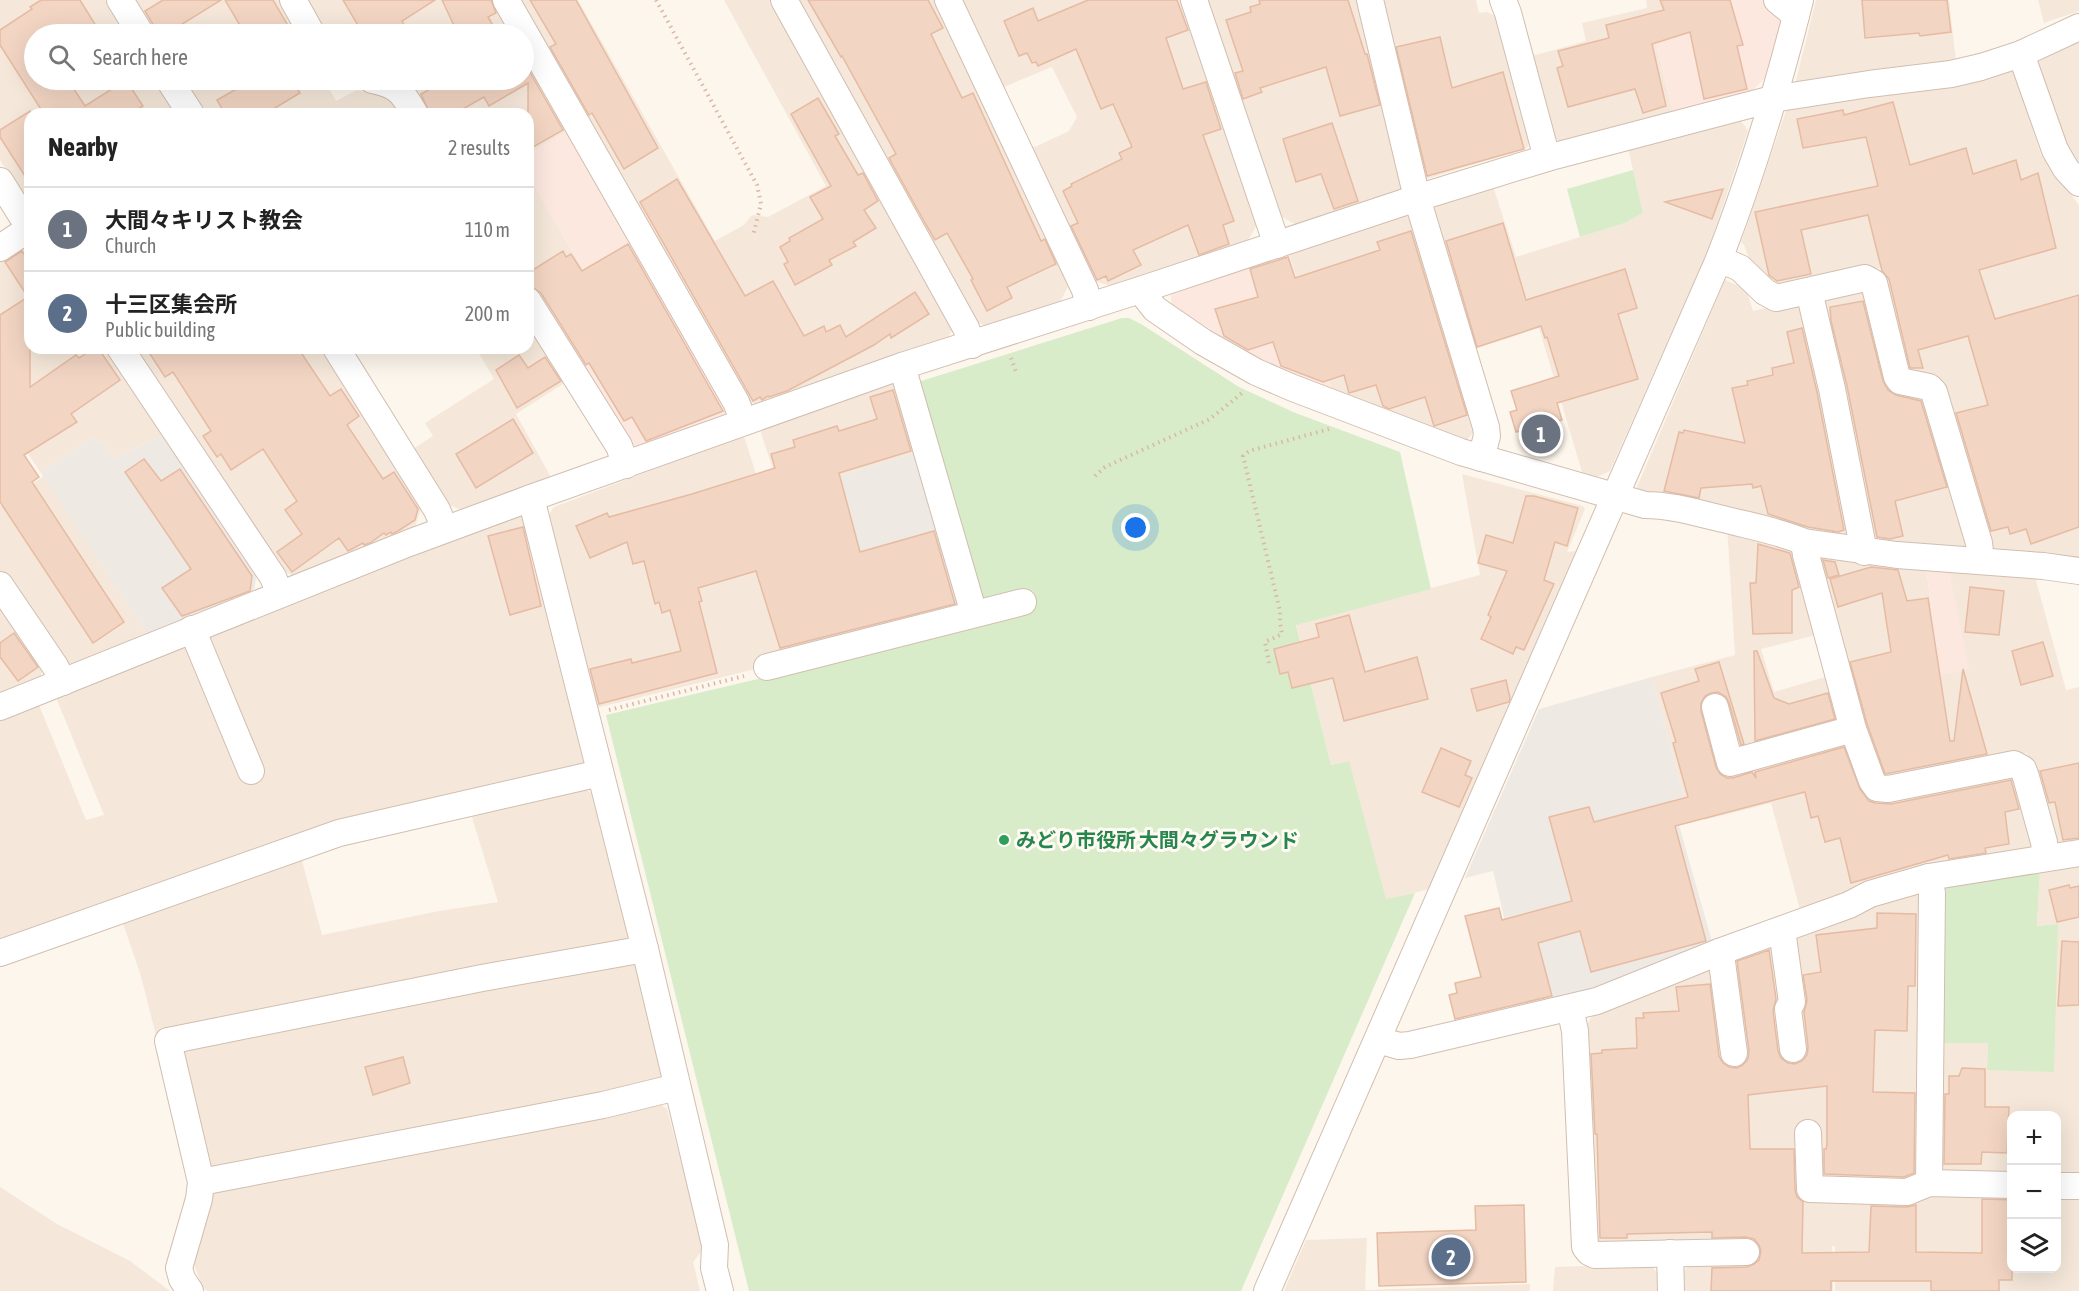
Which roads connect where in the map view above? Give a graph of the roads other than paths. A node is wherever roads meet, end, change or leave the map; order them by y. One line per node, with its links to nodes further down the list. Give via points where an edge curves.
1 (120, 0): 10 (street)
2 (293, 0): 11 (street)
3 (506, 0): 12 (street)
4 (784, 0): 34 (street)
5 (948, 0): 32 (street, via 1085,290)
6 (1194, 0): 27 (street)
7 (1370, 0): 24 (street)
8 (1503, 0): 21 (street)
9 (1791, 5): 18 (street)
10 (135, 24)
11 (306, 24)
12 (520, 24)
13 (2079, 27): 15 (street)
14 (534, 49): 38 (street)
15 (2021, 54): 18 (street, via 1951,74); 23 (street, via 2055,150)
16 (175, 90): 19 (street)
17 (398, 90): 20 (street)
18 (1772, 99): 21 (street); 29 (street)
19 (187, 108)
20 (411, 108)
21 (1547, 158): 24 (street)
22 (0, 181): 25 (street)
23 (2079, 183)
24 (1417, 198): 27 (street); 39 (street, via 1486,427)
25 (24, 219)
26 (24, 233): 28 (street)
27 (1277, 245): 30 (street)
28 (0, 248)
29 (1719, 259): 31 (street, via 1740,268 1770,296); 41 (street)
30 (1140, 290): 32 (street); 39 (street, via 1155,309 1256,372 1435,444)
31 (1809, 291): 45 (street); 46 (street, via 1865,278 1874,283 1897,377 1934,392)
32 (1089, 307): 34 (street)
33 (534, 311): 40 (street, via 619,446)
34 (972, 345): 37 (street)
35 (124, 354): 49 (street, via 273,577)
36 (340, 354): 43 (street)
37 (902, 366): 38 (street); 51 (street)
38 (744, 422): 40 (street)
39 (1481, 458): 41 (street)
40 (626, 465): 42 (street)
41 (1615, 496): 44 (street, via 1739,523); 68 (street)
42 (531, 498): 43 (street); 59 (street)
43 (445, 529): 49 (street)
44 (1804, 542): 45 (street); 57 (street)
45 (1864, 552): 46 (street)
46 (1981, 560): 47 (street)
47 (2079, 571)
48 (0, 585): 54 (street)
49 (280, 594): 52 (street)
50 (1023, 602): 51 (street)
51 (974, 614): 53 (street)
52 (192, 629): 54 (street); 58 (street)
53 (767, 667)
54 (63, 682): 55 (street)
55 (0, 707)
56 (1715, 707): 57 (street, via 1730,763)
57 (1853, 729): 61 (street, via 1872,781 1882,790 2014,764 2022,769)
58 (251, 771)
59 (600, 773): 64 (street); 66 (street, via 339,832)
60 (2079, 853): 61 (street)
61 (2046, 858): 62 (street)
62 (1929, 877): 63 (street, via 1870,894); 74 (street)
63 (1782, 930): 65 (street); 69 (street, via 1792,1002 1788,1010)
64 (645, 949): 71 (street); 73 (street, via 168,1041)
65 (1719, 952): 67 (street, via 1622,992); 70 (street)
66 (0, 953)
67 (1570, 1008): 68 (street, via 1410,1045); 79 (street, via 1575,1030 1585,1247 1595,1256)
68 (1378, 1040): 82 (street)
69 (1793, 1049)
70 (1734, 1053)
71 (677, 1087): 73 (street, via 583,1109); 81 (street, via 715,1245 714,1268)
72 (1808, 1133): 74 (street, via 1810,1189 1907,1192)
73 (201, 1182): 80 (street, via 179,1268)
74 (1929, 1183): 75 (street)
75 (2007, 1185)
76 (2061, 1186): 77 (street)
77 (2079, 1186)
78 (1746, 1252): 79 (street)
79 (1670, 1253): 83 (street)
80 (190, 1291)
81 (720, 1291)
82 (1267, 1291)
83 (1671, 1291)

